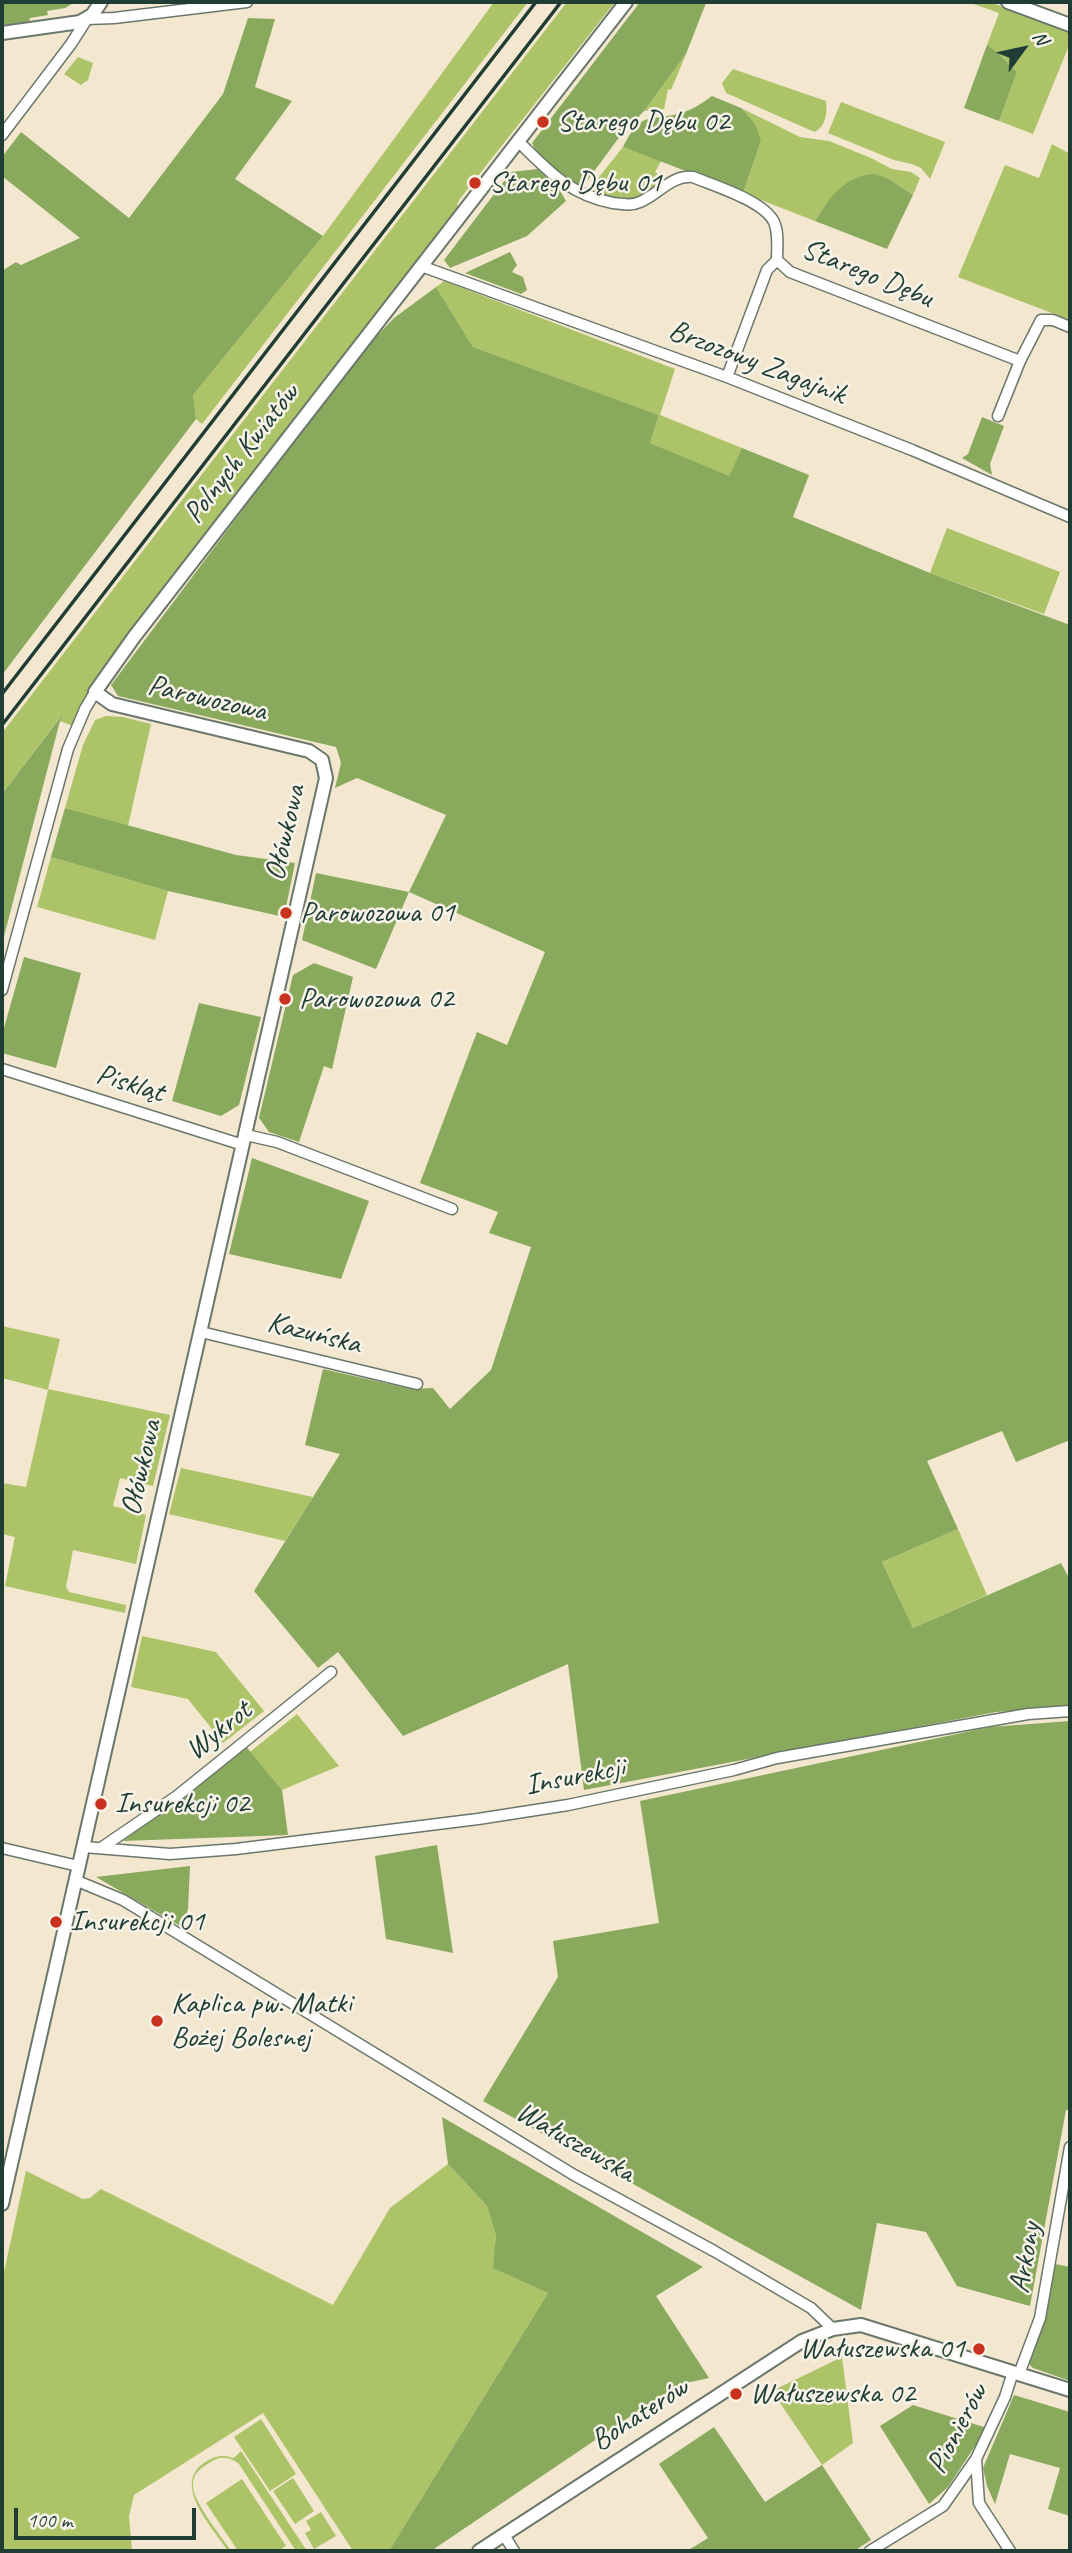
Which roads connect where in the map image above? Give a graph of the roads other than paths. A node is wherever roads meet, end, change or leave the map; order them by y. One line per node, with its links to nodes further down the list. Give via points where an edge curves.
1 (101, 2): 5 (street)
2 (247, 2): 5 (street)
3 (626, 2): 9 (street, Polnych Kwiatów)
4 (1008, 2): 6 (street)
5 (87, 19): 7 (street); 8 (street)
6 (1070, 25)
7 (2, 33)
8 (2, 135)
9 (518, 141): 10 (street, Starego Dębu, via 548,171 579,193 600,200 629,205 641,202 682,176 758,205 775,224); 11 (street, Polnych Kwiatów)
10 (777, 261): 13 (street, Starego Dębu, via 790,272); 14 (street, via 767,270)
11 (421, 266): 14 (street, Brzozowy Zagajnik); 17 (street, Polnych Kwiatów)
12 (1070, 327): 13 (street, via 1041,320)
13 (1020, 361): 15 (street)
14 (727, 377): 16 (street, Brzozowy Zagajnik)
15 (998, 416)
16 (1070, 517)
17 (95, 692): 18 (street, Parowozowa, via 112,704); 19 (street, Polnych Kwiatów, via 68,749)
18 (309, 751): 21 (street, Ołówkowa, via 322,760 326,778)
19 (2, 990)
20 (2, 1069): 21 (street, Piskląt)
21 (245, 1140): 22 (street, Piskląt, via 277,1142); 23 (street, Ołówkowa)
22 (452, 1209)
23 (201, 1332): 24 (street, Kazuńska); 27 (street, Ołówkowa)
24 (417, 1384)
25 (331, 1672): 28 (street, Wykrot, via 177,1796)
26 (1070, 1711): 28 (street, Insurekcji, via 1028,1714 788,1756 478,1819 210,1851 170,1854)
27 (84, 1847): 28 (street, Insurekcji); 30 (street, Ołówkowa)
28 (101, 1848)
29 (2, 1849): 30 (street)
30 (78, 1866): 31 (street, Ołówkowa)
31 (75, 1880): 33 (street, Ołówkowa); 34 (street, Wałuszewska, via 123,1900 574,2175 811,2308)
32 (1070, 2147): 35 (street, Arkony, via 1040,2318)
33 (2, 2204)
34 (833, 2329): 35 (street, via 860,2325); 38 (street, Bohaterów, via 802,2341)
35 (1016, 2373): 36 (street); 37 (street, Pionierów)
36 (1070, 2390)
37 (976, 2459): 41 (street, Pionierów, via 943,2506); 42 (street, via 979,2502)
38 (504, 2535): 39 (street, Bohaterów); 40 (street)
39 (479, 2551)
40 (514, 2551)
41 (870, 2551)
42 (1010, 2551)

